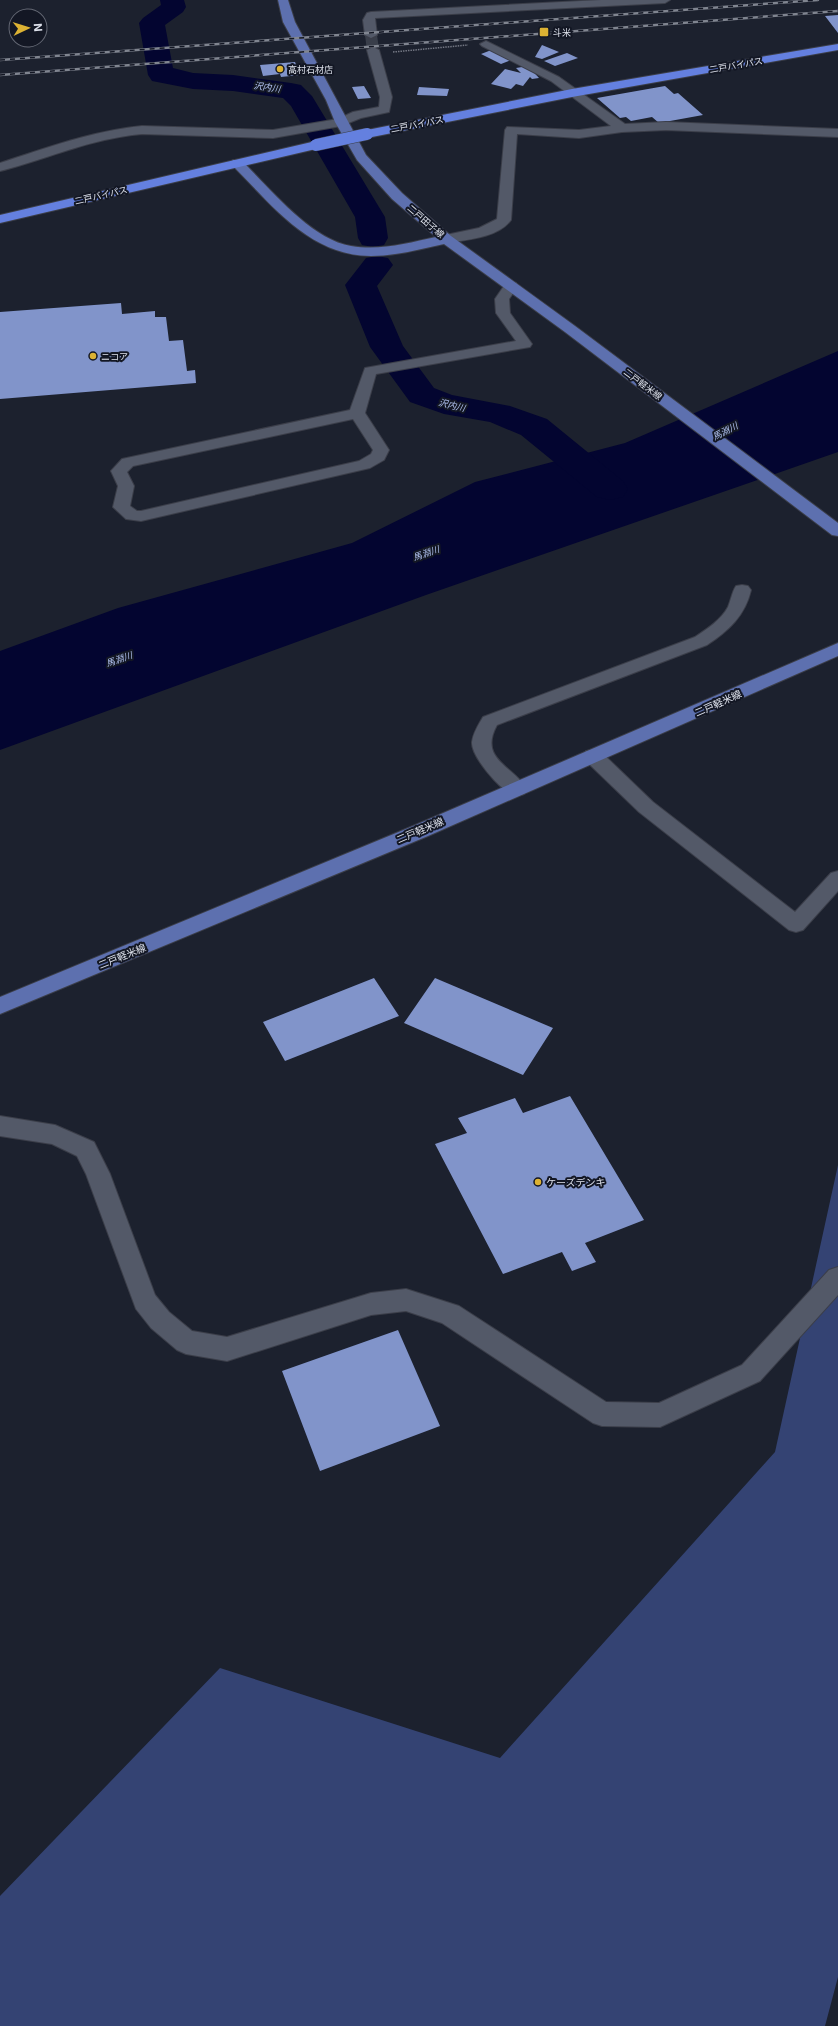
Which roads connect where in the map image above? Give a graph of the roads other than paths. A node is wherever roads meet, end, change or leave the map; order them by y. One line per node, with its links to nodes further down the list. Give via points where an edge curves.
1 (283, 0): 10 (main road, 二戸田子線, via 289,22 332,100)
2 (456, 0): 4 (street)
3 (665, 0): 4 (street)
4 (463, 9): 5 (street, via 371,15)
5 (371, 35)
6 (486, 44): 9 (street, via 555,79)
7 (838, 47): 9 (highway, 二戸バイパス)
8 (373, 52): 10 (street, via 386,97 385,109 356,115)
9 (572, 93): 11 (street); 13 (highway, 二戸バイパス, bridge)
10 (341, 122): 14 (street, via 274,134 123,131 80,140); 16 (main road, 二戸田子線, via 361,157 397,196)
11 (622, 128): 12 (street, via 666,126); 16 (street, via 579,134 511,130 504,220 480,233)
12 (838, 133)
13 (237, 163): 15 (highway, 二戸バイパス); 16 (main road, 二戸田子線, via 288,213 332,245 362,251 383,251)
14 (0, 167)
15 (0, 219)
16 (446, 239): 17 (main road, 二戸軽米線)
17 (511, 286): 18 (street, via 502,299 503,313 525,344 370,371); 19 (main road, 二戸軽米線)
18 (357, 413): 18 (street, via 128,462 120,471 126,486 121,507 132,515 141,516 364,465 378,457 381,450)
19 (838, 531)
20 (742, 590): 23 (street, via 740,602 733,616 702,640 490,721 482,732 482,754)
21 (838, 649): 22 (main road, 二戸軽米線)
22 (593, 756): 23 (main road, 二戸軽米線); 24 (street, via 646,807 796,924)
23 (517, 789): 25 (main road, 二戸軽米線)
24 (838, 878)
25 (0, 1006)
26 (0, 1126): 27 (street, via 55,1135 86,1149 98,1174 145,1301 160,1320 186,1342 227,1349 371,1304 406,1300 450,1314 602,1414 660,1415 751,1373)
27 (838, 1278)

